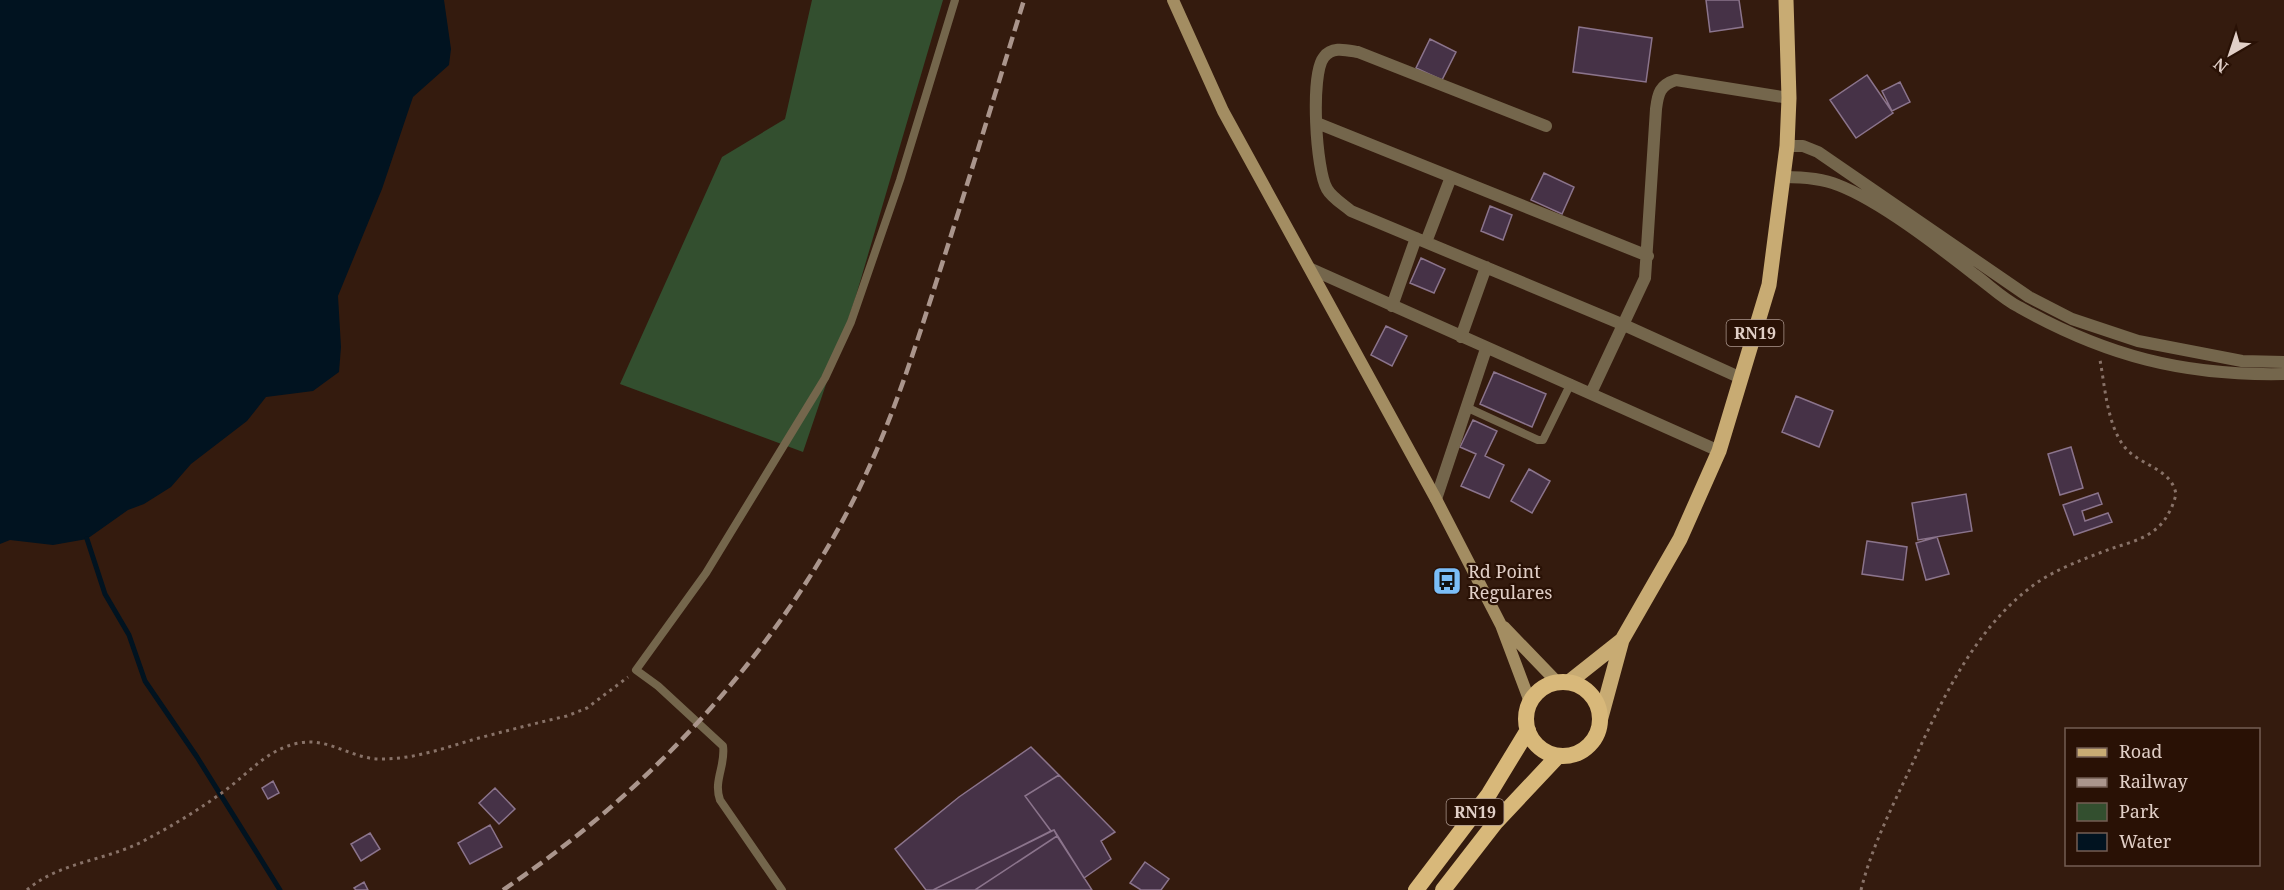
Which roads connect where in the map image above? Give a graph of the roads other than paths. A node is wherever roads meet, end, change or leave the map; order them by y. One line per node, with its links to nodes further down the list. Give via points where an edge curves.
1 (955, 0): 35 (lane, via 900,180 851,322 825,378 706,573 636,670 723,746 717,791 720,800)
2 (1173, 0): 15 (main road, via 1223,111)
3 (1786, 0): 4 (main road, RN19)
4 (1789, 98): 7 (main road, RN19); 13 (street, via 1676,80 1665,83 1658,93 1656,110)
5 (1317, 123): 6 (street, via 1317,76 1322,58 1341,49 1358,52); 9 (street); 12 (street, via 1327,190 1351,211)
6 (1546, 126)
7 (1787, 146): 8 (street, via 1803,146 1818,152); 10 (main road, RN19)
8 (1842, 169): 11 (street); 20 (street, via 2029,297 2072,319 2139,341 2242,361)
9 (1451, 177): 12 (street); 13 (street)
10 (1784, 177): 11 (street, via 1812,178); 22 (main road, RN19, via 1768,285)
11 (1838, 185): 21 (street, via 1888,213 2017,307 2097,346 2194,370)
12 (1421, 240): 14 (street); 16 (street)
13 (1648, 256): 17 (street, via 1645,278)
14 (1486, 267): 17 (street); 18 (street)
15 (1311, 269): 16 (street); 27 (main road)
16 (1392, 306): 18 (street)
17 (1624, 325): 22 (street); 24 (street)
18 (1461, 337): 19 (street)
19 (1486, 349): 23 (street); 25 (street)
20 (2284, 362)
21 (2284, 374)
22 (1742, 378): 26 (main road, RN19)
23 (1571, 383): 24 (street); 25 (lane, via 1543,440)
24 (1591, 393): 26 (street)
25 (1468, 408): 27 (street)
26 (1719, 451): 29 (main road, RN19, via 1680,539)
27 (1436, 500): 28 (main road)
28 (1501, 625): 30 (main road); 31 (main road)
29 (1622, 640): 30 (main road, RN19); 32 (main road, RN19)
30 (1563, 682): 31 (highway, RN19, via 1546,686); 32 (highway, via 1582,686 1592,695)
31 (1530, 702): 33 (highway, RN19)
32 (1600, 721): 34 (highway, RN19, via 1591,743 1570,755)
33 (1528, 730): 34 (highway, via 1535,743); 36 (highway, RN19, via 1489,794)
34 (1558, 756): 37 (highway, RN19, via 1501,817)
35 (782, 890)
36 (1416, 890)
37 (1443, 890)

